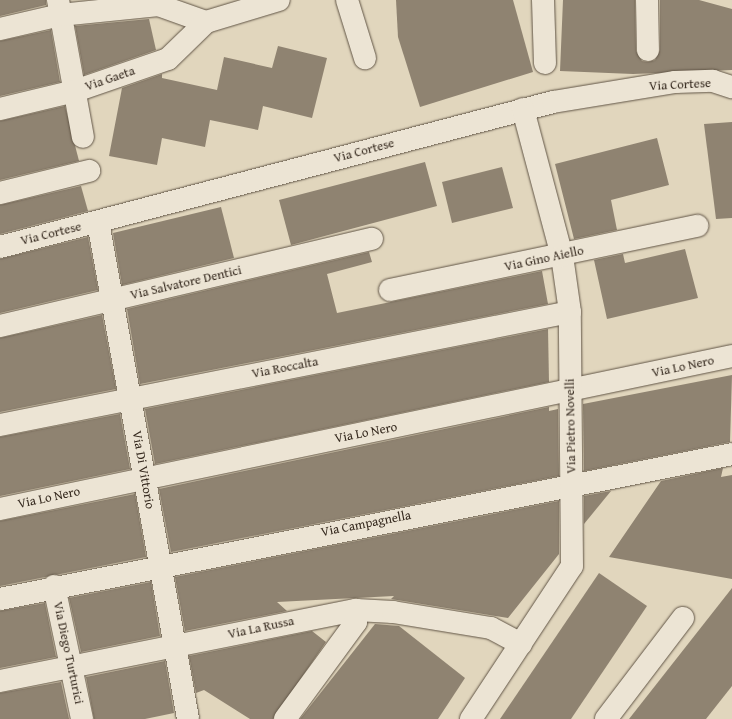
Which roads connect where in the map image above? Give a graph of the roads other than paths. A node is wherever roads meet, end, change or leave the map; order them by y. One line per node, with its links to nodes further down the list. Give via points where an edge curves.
1 (279, 0): 6 (street)
2 (347, 0): 9 (street)
3 (543, 0): 10 (street)
4 (647, 0): 8 (street)
5 (59, 8): 6 (street, via 158,5); 7 (street); 12 (street)
6 (206, 22): 12 (street, Via Gaeta, via 168,59)
7 (0, 29)
8 (648, 50)
9 (365, 58)
10 (545, 63)
11 (732, 87): 14 (street, Via Cortese, via 712,81 675,82)
12 (75, 91): 13 (street, Via Gaeta); 15 (street)
13 (0, 109)
14 (523, 109): 18 (street, Via Cortese); 22 (street, Via Pietro Novelli)
15 (83, 137)
16 (89, 171): 17 (street)
17 (0, 192)
18 (98, 222): 21 (street, Via Cortese); 24 (street, Via Di Vittorio)
19 (697, 226): 22 (street, Via Gino Aiello)
20 (372, 239): 24 (street, Via Salvatore Dentici)
21 (0, 247)
22 (562, 256): 23 (street, Via Gino Aiello); 25 (street, Via Pietro Novelli)
23 (390, 290)
24 (112, 300): 26 (street, Via Salvatore Dentici); 29 (street, Via Di Vittorio)
25 (570, 312): 28 (street, Via Pietro Novelli); 29 (street, Via Roccalta)
26 (0, 326)
27 (732, 356): 28 (street, Via Lo Nero)
28 (570, 392): 32 (street, Via Lo Nero); 33 (street, Via Pietro Novelli)
29 (130, 398): 30 (street, Via Roccalta); 32 (street, Via Di Vittorio)
30 (0, 425)
31 (732, 454): 33 (street, Via Campagnella)
32 (144, 478): 34 (street, Via Lo Nero); 35 (street, Via Di Vittorio)
33 (572, 483): 35 (street, Via Campagnella); 40 (street, Via Pietro Novelli, via 572,566)
34 (0, 509)
35 (160, 565): 36 (street, Via Campagnella); 41 (street, Via Di Vittorio)
36 (54, 586): 37 (street, Via Campagnella); 42 (street, Via Diego Turturici)
37 (0, 599)
38 (356, 610): 40 (street, Via La Russa, via 393,612 491,628); 41 (street, Via La Russa); 48 (street, via 356,622)
39 (683, 618): 49 (street)
40 (521, 644): 44 (street, Via Pietro Novelli)
41 (173, 646): 42 (street, Via La Russa); 46 (street, Via Di Vittorio)
42 (71, 668): 43 (street, Via La Russa); 45 (street, Via Diego Turturici)
43 (0, 681)
44 (475, 718)
45 (82, 719)
46 (187, 719): 47 (street)
47 (195, 719)
48 (286, 719)
49 (606, 719)

